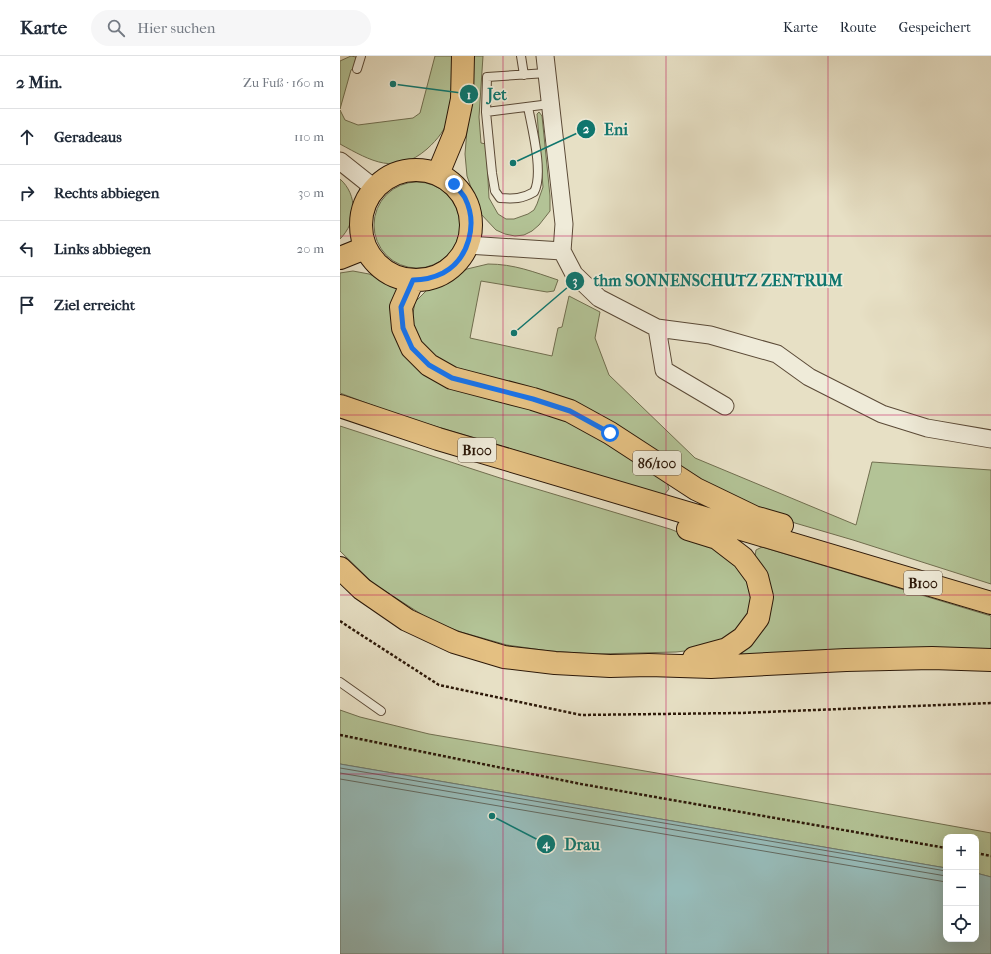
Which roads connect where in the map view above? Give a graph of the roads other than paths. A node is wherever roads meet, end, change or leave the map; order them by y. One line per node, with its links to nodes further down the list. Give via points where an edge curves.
1 (361, 56): 5 (lane)
2 (463, 56): 12 (main road, via 462,99 455,133)
3 (521, 56): 7 (lane)
4 (545, 56): 6 (street)
5 (357, 69)
6 (546, 73): 7 (lane); 8 (street)
7 (524, 75): 10 (lane, via 487,77)
8 (550, 104): 9 (lane); 16 (street, via 564,224)
9 (528, 107): 10 (lane); 10 (lane, via 536,145 539,179 534,192 525,197 511,199 500,198 495,191)
10 (486, 112)
11 (340, 161): 13 (street)
12 (438, 174): 13 (main road, via 426,170 402,171 382,180); 14 (main road, via 454,184 464,197 472,223)
13 (374, 188): 15 (main road, via 363,206 360,224)
14 (467, 246): 16 (street); 18 (main road, via 461,257 443,273)
15 (365, 248): 17 (main road); 18 (main road, via 371,258 386,272 399,278)
16 (562, 251): 19 (street, via 574,274 599,298)
17 (340, 258)
18 (413, 280): 24 (main road, 86/100, via 401,307 403,328 412,348 429,365 452,378 570,411 610,433 696,489 754,517 816,535)
19 (657, 328): 21 (street, via 664,370); 22 (street, via 710,335 777,354 809,377 882,414 927,428)
20 (340, 406): 23 (main road, B100, via 438,439)
21 (725, 406)
22 (991, 439)
23 (615, 491): 24 (main road, B100); 28 (main road, via 661,520 717,538 744,558 757,577 762,597 758,618 743,638 727,649)
24 (855, 562): 26 (main road, B100)
25 (340, 568): 28 (main road, via 362,589 407,620 454,642 504,656 555,663)
26 (991, 603)
27 (991, 660): 28 (main road, via 932,658 712,666)
28 (649, 665)
29 (340, 682): 30 (lane)
30 (381, 712)

